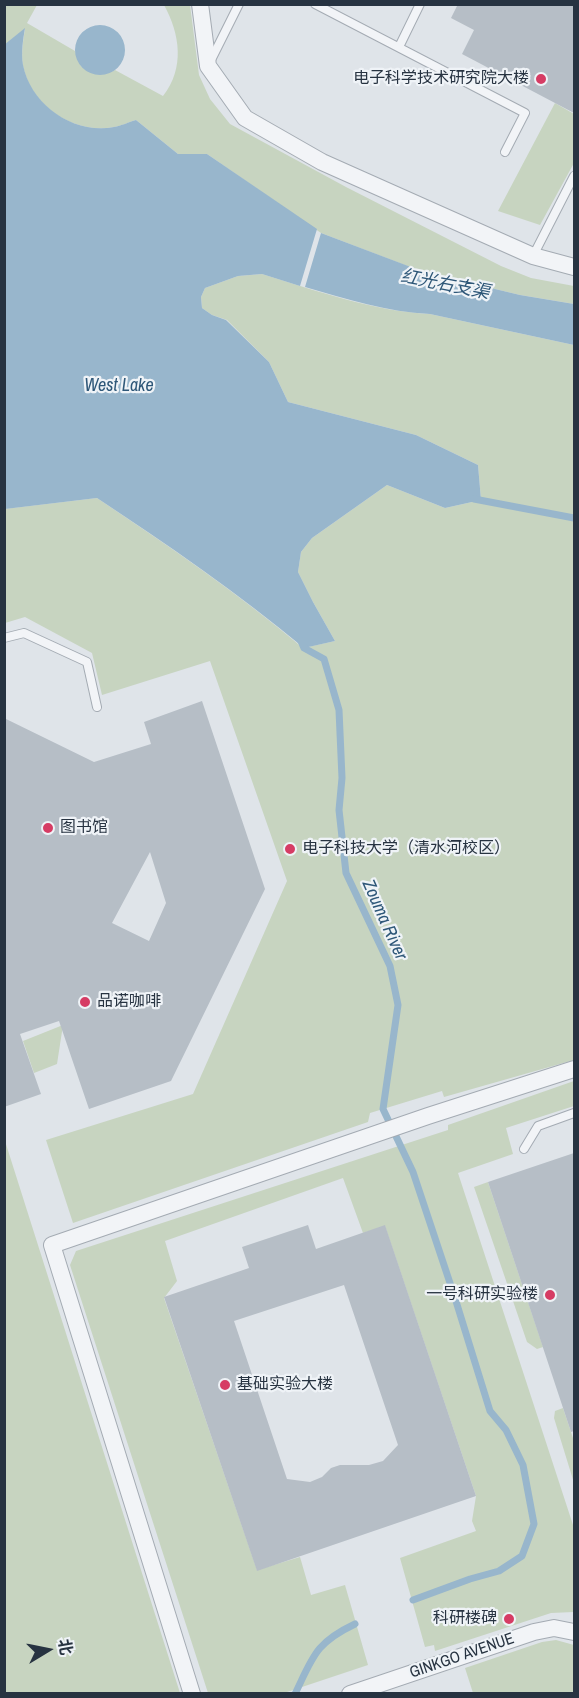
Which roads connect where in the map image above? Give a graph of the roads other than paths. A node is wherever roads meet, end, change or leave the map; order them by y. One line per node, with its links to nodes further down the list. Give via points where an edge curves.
1 (200, 4): 6 (street)
2 (239, 4): 6 (lane)
3 (315, 4): 5 (lane)
4 (420, 4): 5 (lane)
5 (399, 47): 7 (lane, via 525,113)
6 (208, 66): 9 (street, via 245,118 322,162)
7 (505, 152)
8 (574, 176): 9 (lane)
9 (533, 256): 10 (street)
10 (574, 267)
11 (4, 638): 12 (lane, via 24,633 87,662)
12 (97, 707)
13 (574, 1069): 17 (street, via 52,1245)
14 (574, 1113): 15 (lane, via 538,1126)
15 (524, 1149)
16 (574, 1632): 18 (street, GINKGO AVENUE, via 554,1628 534,1632)
17 (192, 1694)
18 (350, 1694)

